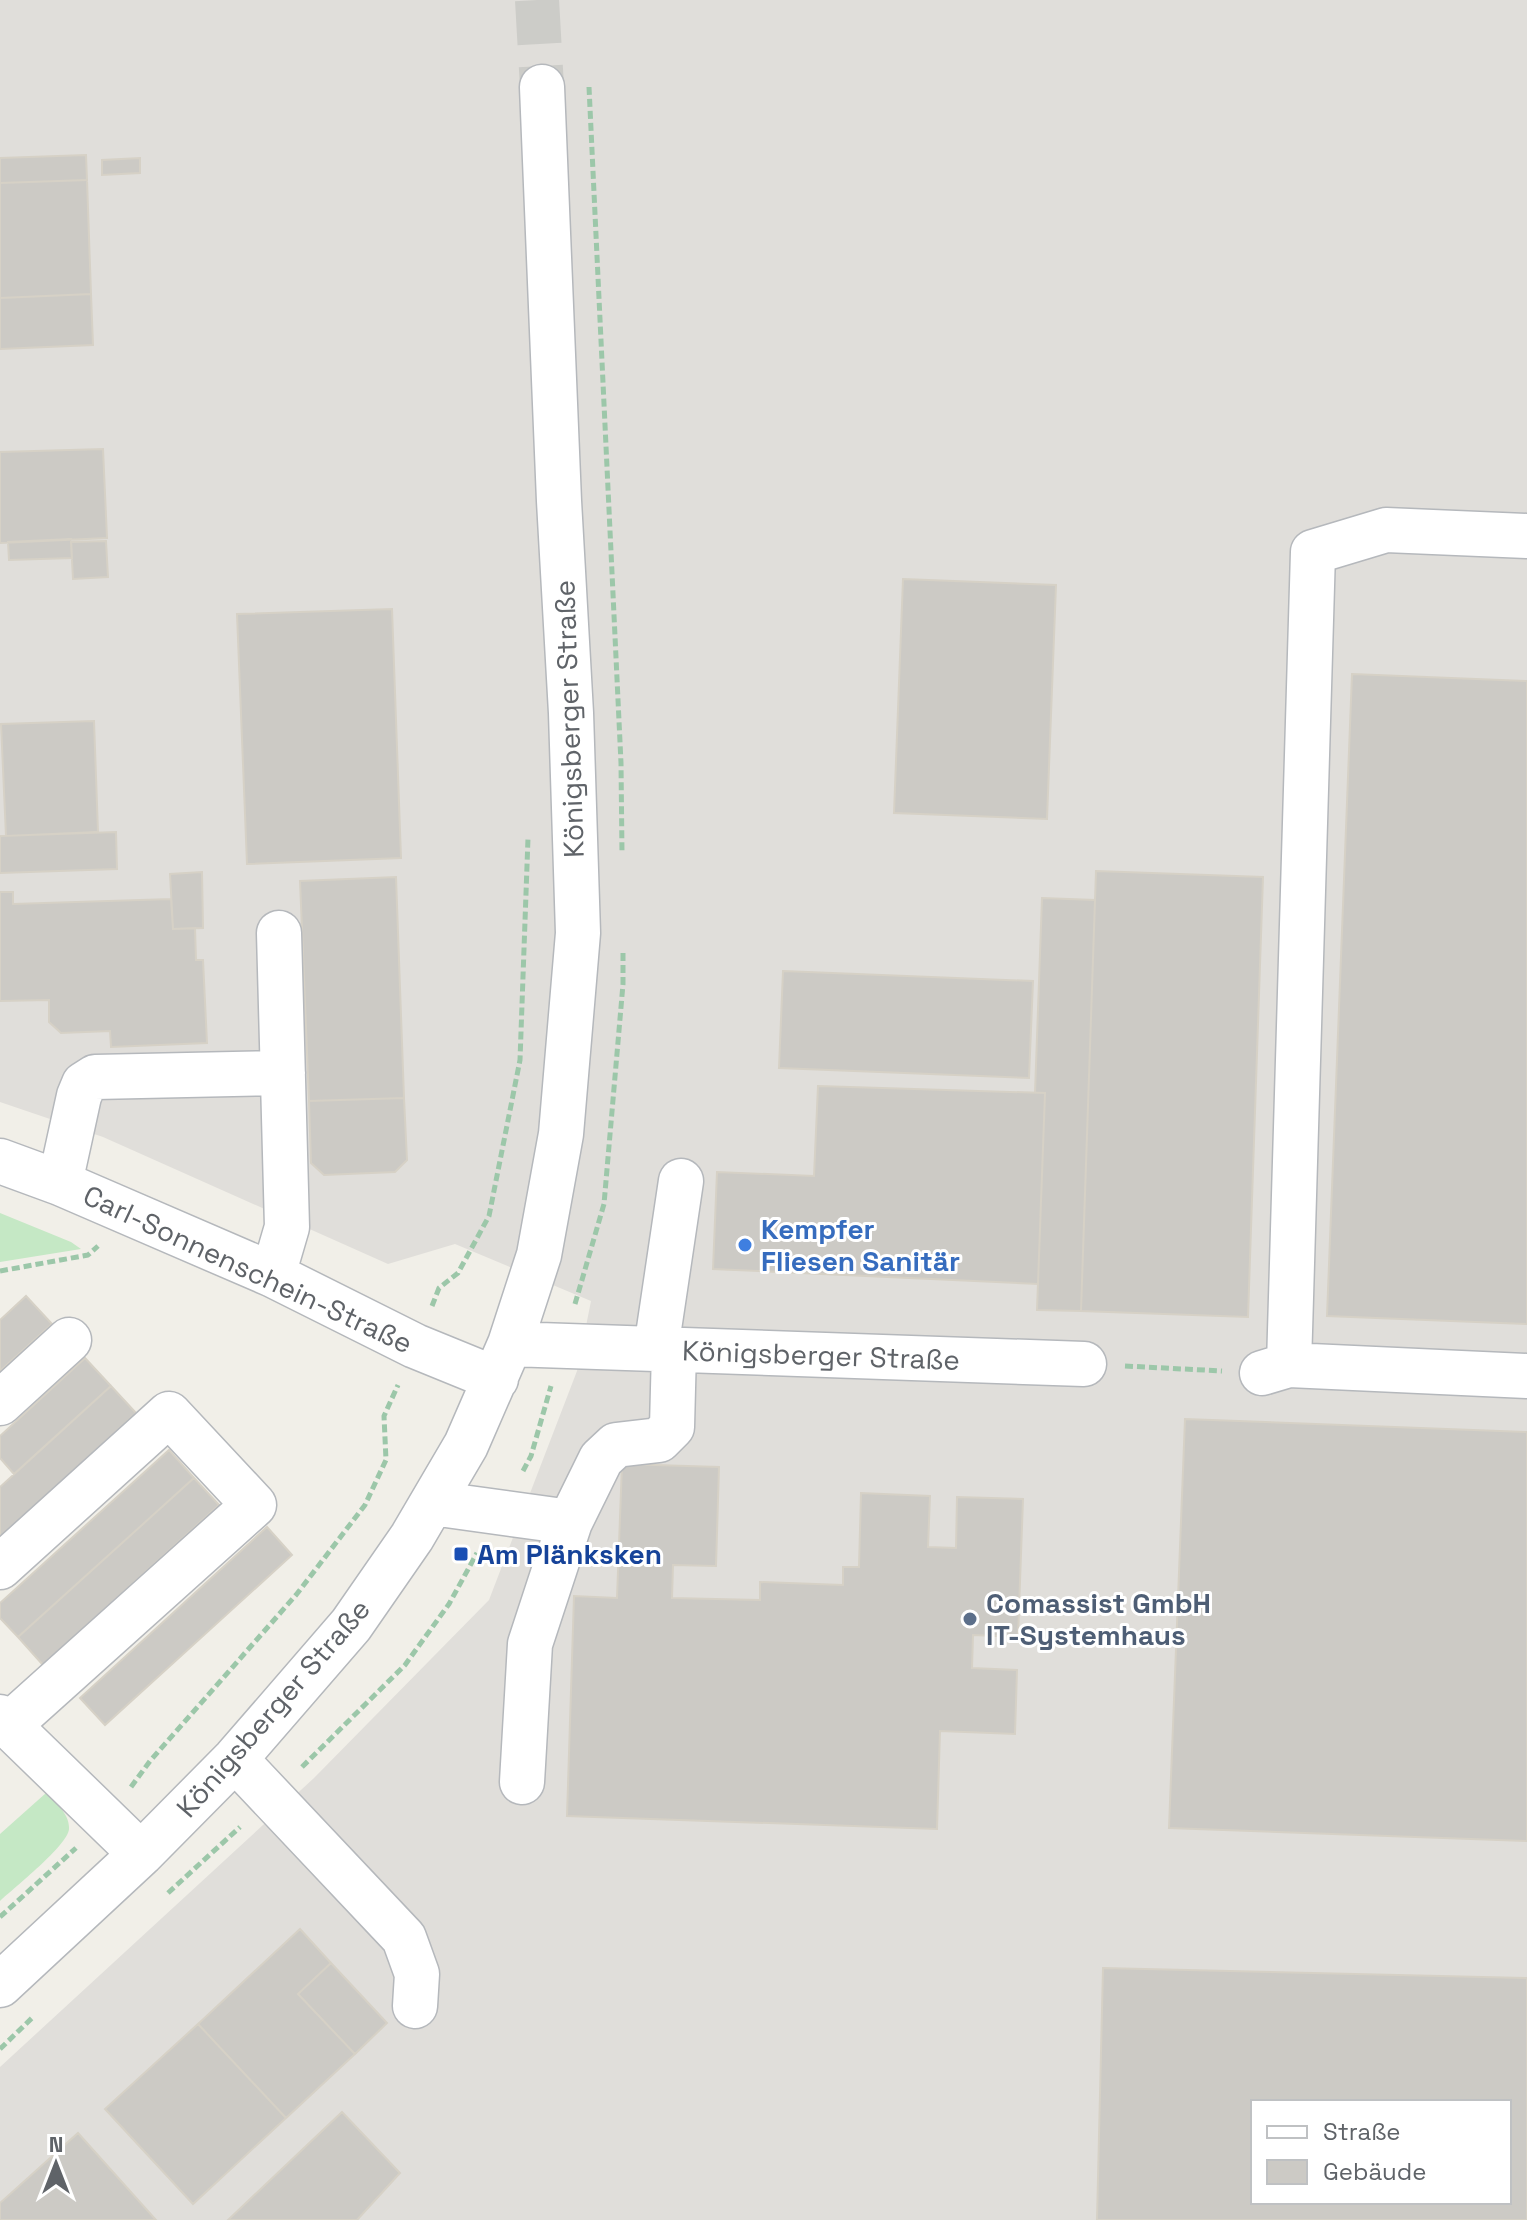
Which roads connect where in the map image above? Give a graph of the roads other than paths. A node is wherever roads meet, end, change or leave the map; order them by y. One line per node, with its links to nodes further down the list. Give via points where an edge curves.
1 (542, 87): 11 (street, Königsberger Straße, via 578,933 561,1134 539,1255)
2 (1527, 536): 13 (street, via 1386,530 1313,552 1274,1369)
3 (279, 933): 4 (street)
4 (283, 1073): 7 (street, via 95,1077 79,1096); 8 (street, via 287,1227)
5 (0, 1161): 7 (street, Carl-Sonnenschein-Straße)
6 (681, 1181): 10 (street)
7 (60, 1183): 8 (street, Carl-Sonnenschein-Straße)
8 (273, 1275): 11 (street, Carl-Sonnenschein-Straße, via 415,1346)
9 (69, 1340): 14 (street)
10 (665, 1350): 11 (street, Königsberger Straße, via 563,1346); 12 (street, Königsberger Straße); 16 (street, via 672,1427 659,1440 616,1445 601,1459)
11 (503, 1362): 15 (street, Königsberger Straße, via 466,1445)
12 (1084, 1364)
13 (1527, 1376)
14 (0, 1403)
15 (432, 1503): 16 (street); 19 (street, Königsberger Straße, via 351,1625)
16 (570, 1522): 20 (street, via 530,1644)
17 (0, 1567): 18 (street, via 169,1414 254,1505)
18 (4, 1721): 21 (street)
19 (235, 1759): 21 (street, Königsberger Straße); 23 (street, via 404,1938 417,1974)
20 (522, 1782)
21 (141, 1854): 22 (street, Königsberger Straße)
22 (0, 1985)
23 (415, 2006)

